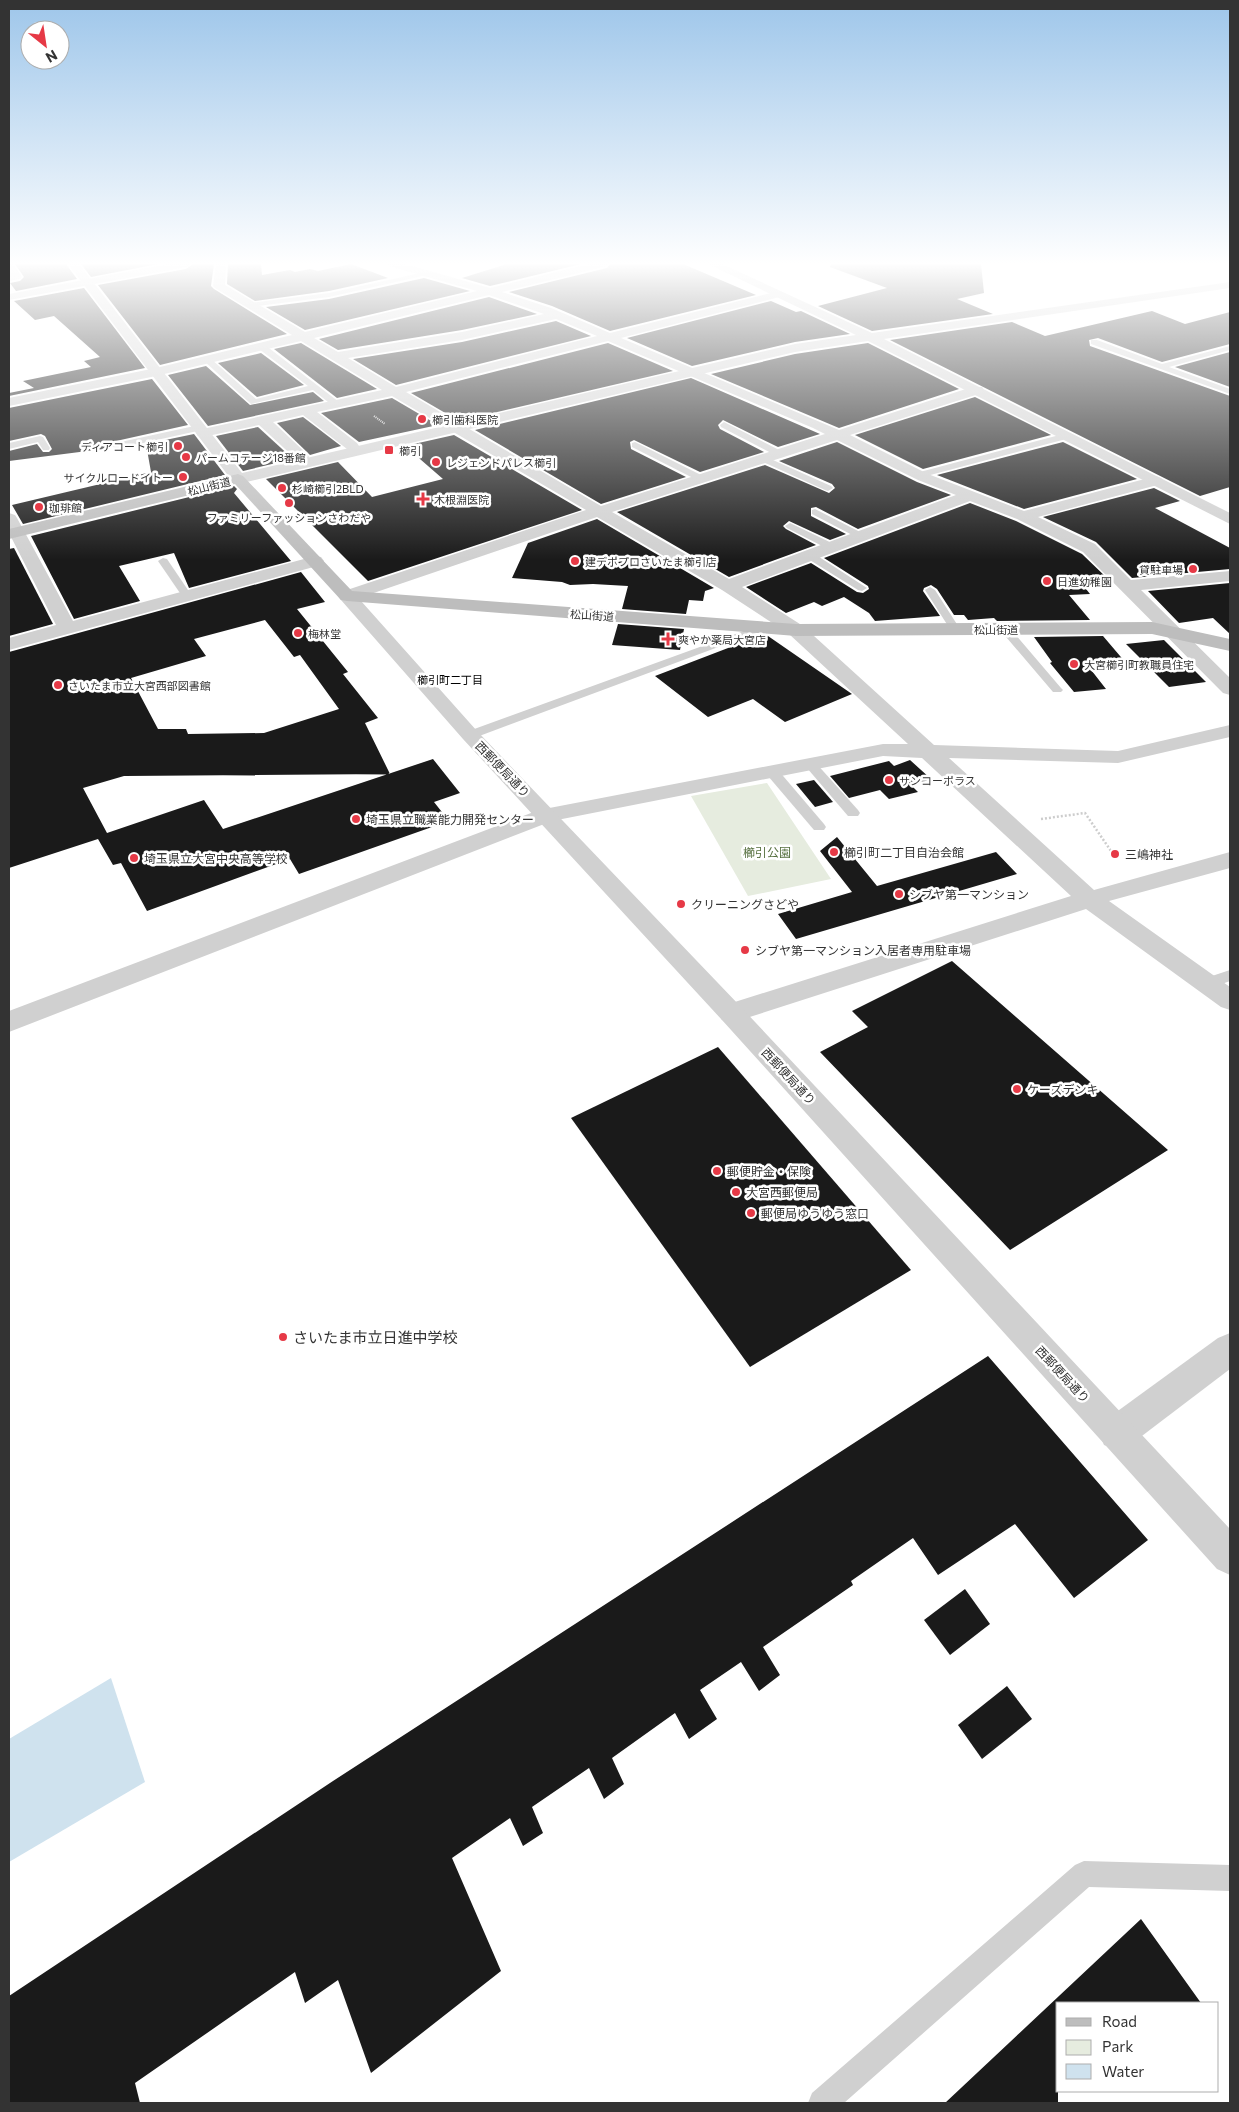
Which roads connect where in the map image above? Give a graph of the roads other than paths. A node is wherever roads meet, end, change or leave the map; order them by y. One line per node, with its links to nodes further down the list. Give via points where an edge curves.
1 (149, 363): 13 (street)
2 (196, 363): 13 (street)
3 (210, 363): 15 (lane, via 254,402)
4 (282, 363): 15 (lane)
5 (348, 363): 17 (street)
6 (506, 363): 17 (street)
7 (670, 363): 14 (street)
8 (732, 363): 14 (street)
9 (922, 363): 16 (street)
10 (1149, 363): 12 (lane)
11 (1177, 363): 12 (lane)
12 (1161, 367): 18 (lane)
13 (156, 372): 19 (street); 25 (street)
14 (692, 372): 24 (street); 26 (street)
15 (314, 387): 20 (lane)
16 (977, 390): 26 (street); 27 (street)
17 (395, 391): 20 (street); 24 (street)
18 (1230, 392)
19 (9, 402)
20 (336, 404): 21 (street)
21 (306, 410): 22 (street); 31 (street)
22 (262, 420): 25 (street); 34 (street)
23 (724, 425): 33 (lane)
24 (455, 428): 37 (street); 42 (street)
25 (201, 431): 30 (lane); 37 (street)
26 (838, 435): 33 (street); 36 (street)
27 (1067, 436): 36 (lane); 39 (street)
28 (635, 445): 38 (lane)
29 (9, 446): 32 (lane, via 40,439)
30 (116, 446)
31 (352, 446)
32 (46, 448)
33 (780, 454): 35 (street)
34 (302, 457)
35 (764, 459): 38 (street); 40 (lane)
36 (919, 475): 41 (street)
37 (238, 479): 47 (main road, 松山街道); 52 (main road, 松山街道)
38 (702, 479): 42 (street)
39 (1156, 481): 44 (street); 45 (street)
40 (828, 488)
41 (969, 496): 44 (street); 48 (street)
42 (600, 512): 54 (street); 59 (street)
43 (815, 512): 48 (lane)
44 (1023, 516): 55 (street, via 1090,548)
45 (1230, 519)
46 (790, 526): 49 (lane)
47 (11, 528): 61 (street)
48 (861, 536): 49 (street)
49 (832, 547): 50 (street)
50 (809, 555): 54 (street); 56 (lane)
51 (163, 561): 58 (lane)
52 (315, 562): 58 (street); 59 (main road, 松山街道)
53 (1230, 576): 55 (street)
54 (728, 586): 63 (street)
55 (1129, 586): 65 (street)
56 (862, 588)
57 (930, 590): 64 (lane)
58 (186, 596): 61 (street)
59 (347, 596): 60 (main road, 松山街道); 71 (street, 西郵便局通り)
60 (763, 627): 63 (main road, 松山街道); 71 (lane)
61 (66, 628): 66 (street)
62 (1005, 629): 64 (main road, 松山街道); 65 (main road, 松山街道, via 1132,627); 69 (lane)
63 (796, 630): 64 (main road, 松山街道); 72 (street)
64 (955, 630)
65 (1172, 632): 67 (main road, 松山街道); 68 (street)
66 (9, 644)
67 (1230, 645)
68 (1230, 689)
69 (1057, 690)
70 (1230, 731): 72 (street, via 1118,757)
71 (470, 735): 76 (street, 西郵便局通り)
72 (925, 750): 73 (street, via 883,750); 79 (street)
73 (811, 765): 74 (street); 75 (lane)
74 (773, 773): 76 (street); 77 (lane)
75 (853, 812)
76 (547, 815): 82 (street, 西郵便局通り); 83 (street)
77 (819, 828)
78 (1230, 860): 79 (street)
79 (1089, 899): 80 (street); 82 (street)
80 (1219, 979): 81 (street)
81 (1230, 1000)
82 (731, 1013): 85 (street, 西郵便局通り)
83 (9, 1022)
84 (1230, 1349): 85 (street)
85 (1117, 1433): 86 (street, 西郵便局通り)
86 (1230, 1556)
87 (1230, 1878): 88 (lane, via 1084,1874)
88 (822, 2103)

